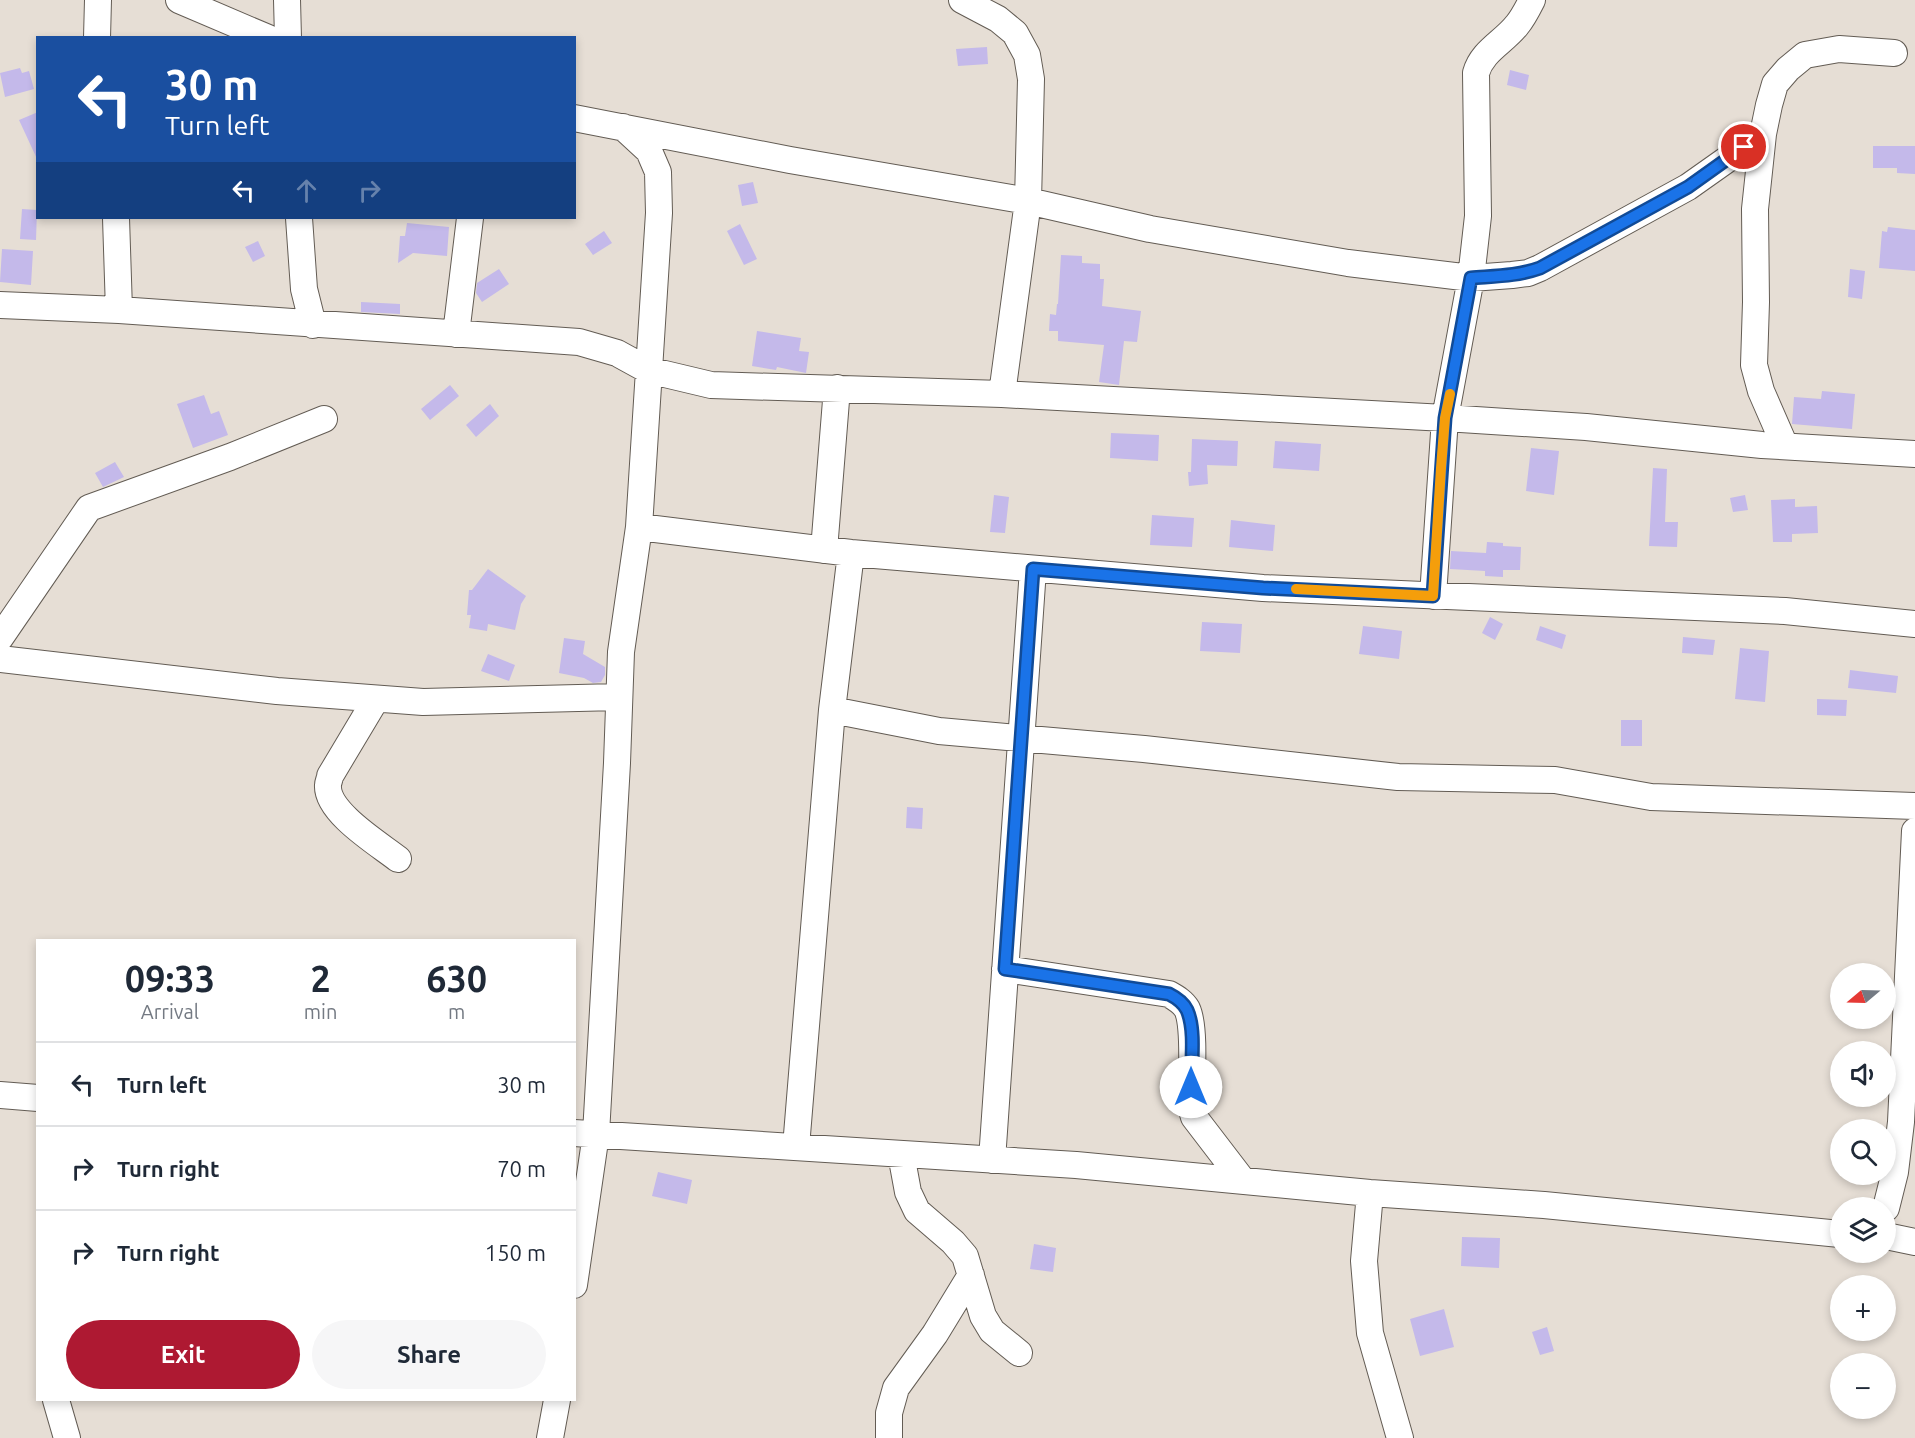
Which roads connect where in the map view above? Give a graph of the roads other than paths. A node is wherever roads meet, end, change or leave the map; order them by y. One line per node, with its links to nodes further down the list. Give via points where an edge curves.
1 (98, 0): 6 (street)
2 (179, 0): 7 (street)
3 (286, 0): 8 (street)
4 (962, 0): 13 (street, via 1015,33 1027,55 1031,79)
5 (1532, 0): 17 (street, via 1517,26 1487,53 1476,73 1478,216)
6 (97, 36)
7 (263, 36)
8 (288, 36)
9 (1894, 53): 12 (street, via 1839,49 1805,55 1775,84)
10 (576, 118): 11 (street)
11 (623, 127): 13 (street); 22 (street, via 649,151 658,172 659,213)
12 (1763, 134): 17 (street, via 1688,187 1540,268 1528,273); 27 (street, via 1755,208 1754,365)
13 (1028, 201): 17 (street, via 1150,229 1336,261); 24 (street)
14 (116, 219): 19 (street)
15 (299, 219): 20 (street, via 304,289)
16 (470, 219): 21 (street)
17 (1471, 278): 25 (street)
18 (0, 305): 19 (street)
19 (119, 310): 20 (street)
20 (313, 325): 21 (street)
21 (456, 334): 22 (street, via 579,342 617,353)
22 (648, 370): 23 (street, via 711,385); 29 (street)
23 (837, 388): 24 (street); 30 (street)
24 (1002, 393): 25 (street)
25 (1445, 418): 27 (street); 33 (street)
26 (324, 419): 35 (street, via 89,508)
27 (1785, 446): 28 (street)
28 (1915, 454)
29 (639, 527): 30 (street); 37 (street)
30 (824, 550): 31 (street)
31 (851, 554): 32 (street); 39 (street)
32 (1033, 569): 33 (street, via 1263,588); 40 (street)
33 (1433, 596): 34 (street, via 1785,611)
34 (1914, 621)
35 (0, 638)
36 (0, 659): 38 (street, via 277,692)
37 (618, 697): 38 (street, via 423,702); 47 (street, via 616,775)
38 (376, 699): 43 (street, via 327,786 330,797 349,821)
39 (832, 710): 40 (street, via 939,731); 48 (street)
40 (1022, 738): 41 (street, via 1398,777 1555,780 1651,797); 44 (street)
41 (1915, 806)
42 (1915, 831): 53 (street, via 1901,1122)
43 (398, 859)
44 (1005, 969): 50 (street); 51 (street, via 1169,994 1180,1000 1192,1026 1194,1117)
45 (0, 1095): 46 (street)
46 (36, 1098)
47 (585, 1133): 48 (street); 57 (street)
48 (796, 1147): 49 (street)
49 (901, 1154): 50 (street); 58 (street, via 908,1191 917,1211 965,1256)
50 (992, 1160): 51 (street)
51 (1243, 1181): 52 (street)
52 (1370, 1193): 54 (street, via 1544,1205); 65 (street, via 1364,1261 1370,1333)
53 (1889, 1197)
54 (1830, 1233)
55 (1896, 1238): 56 (street)
56 (1915, 1242)
57 (576, 1257)
58 (970, 1275): 59 (street, via 992,1331); 64 (street, via 935,1334 896,1388 889,1413)
59 (1019, 1353)
60 (56, 1401): 62 (street)
61 (557, 1401): 63 (street)
62 (67, 1438)
63 (550, 1438)
64 (889, 1438)
65 (1400, 1438)

